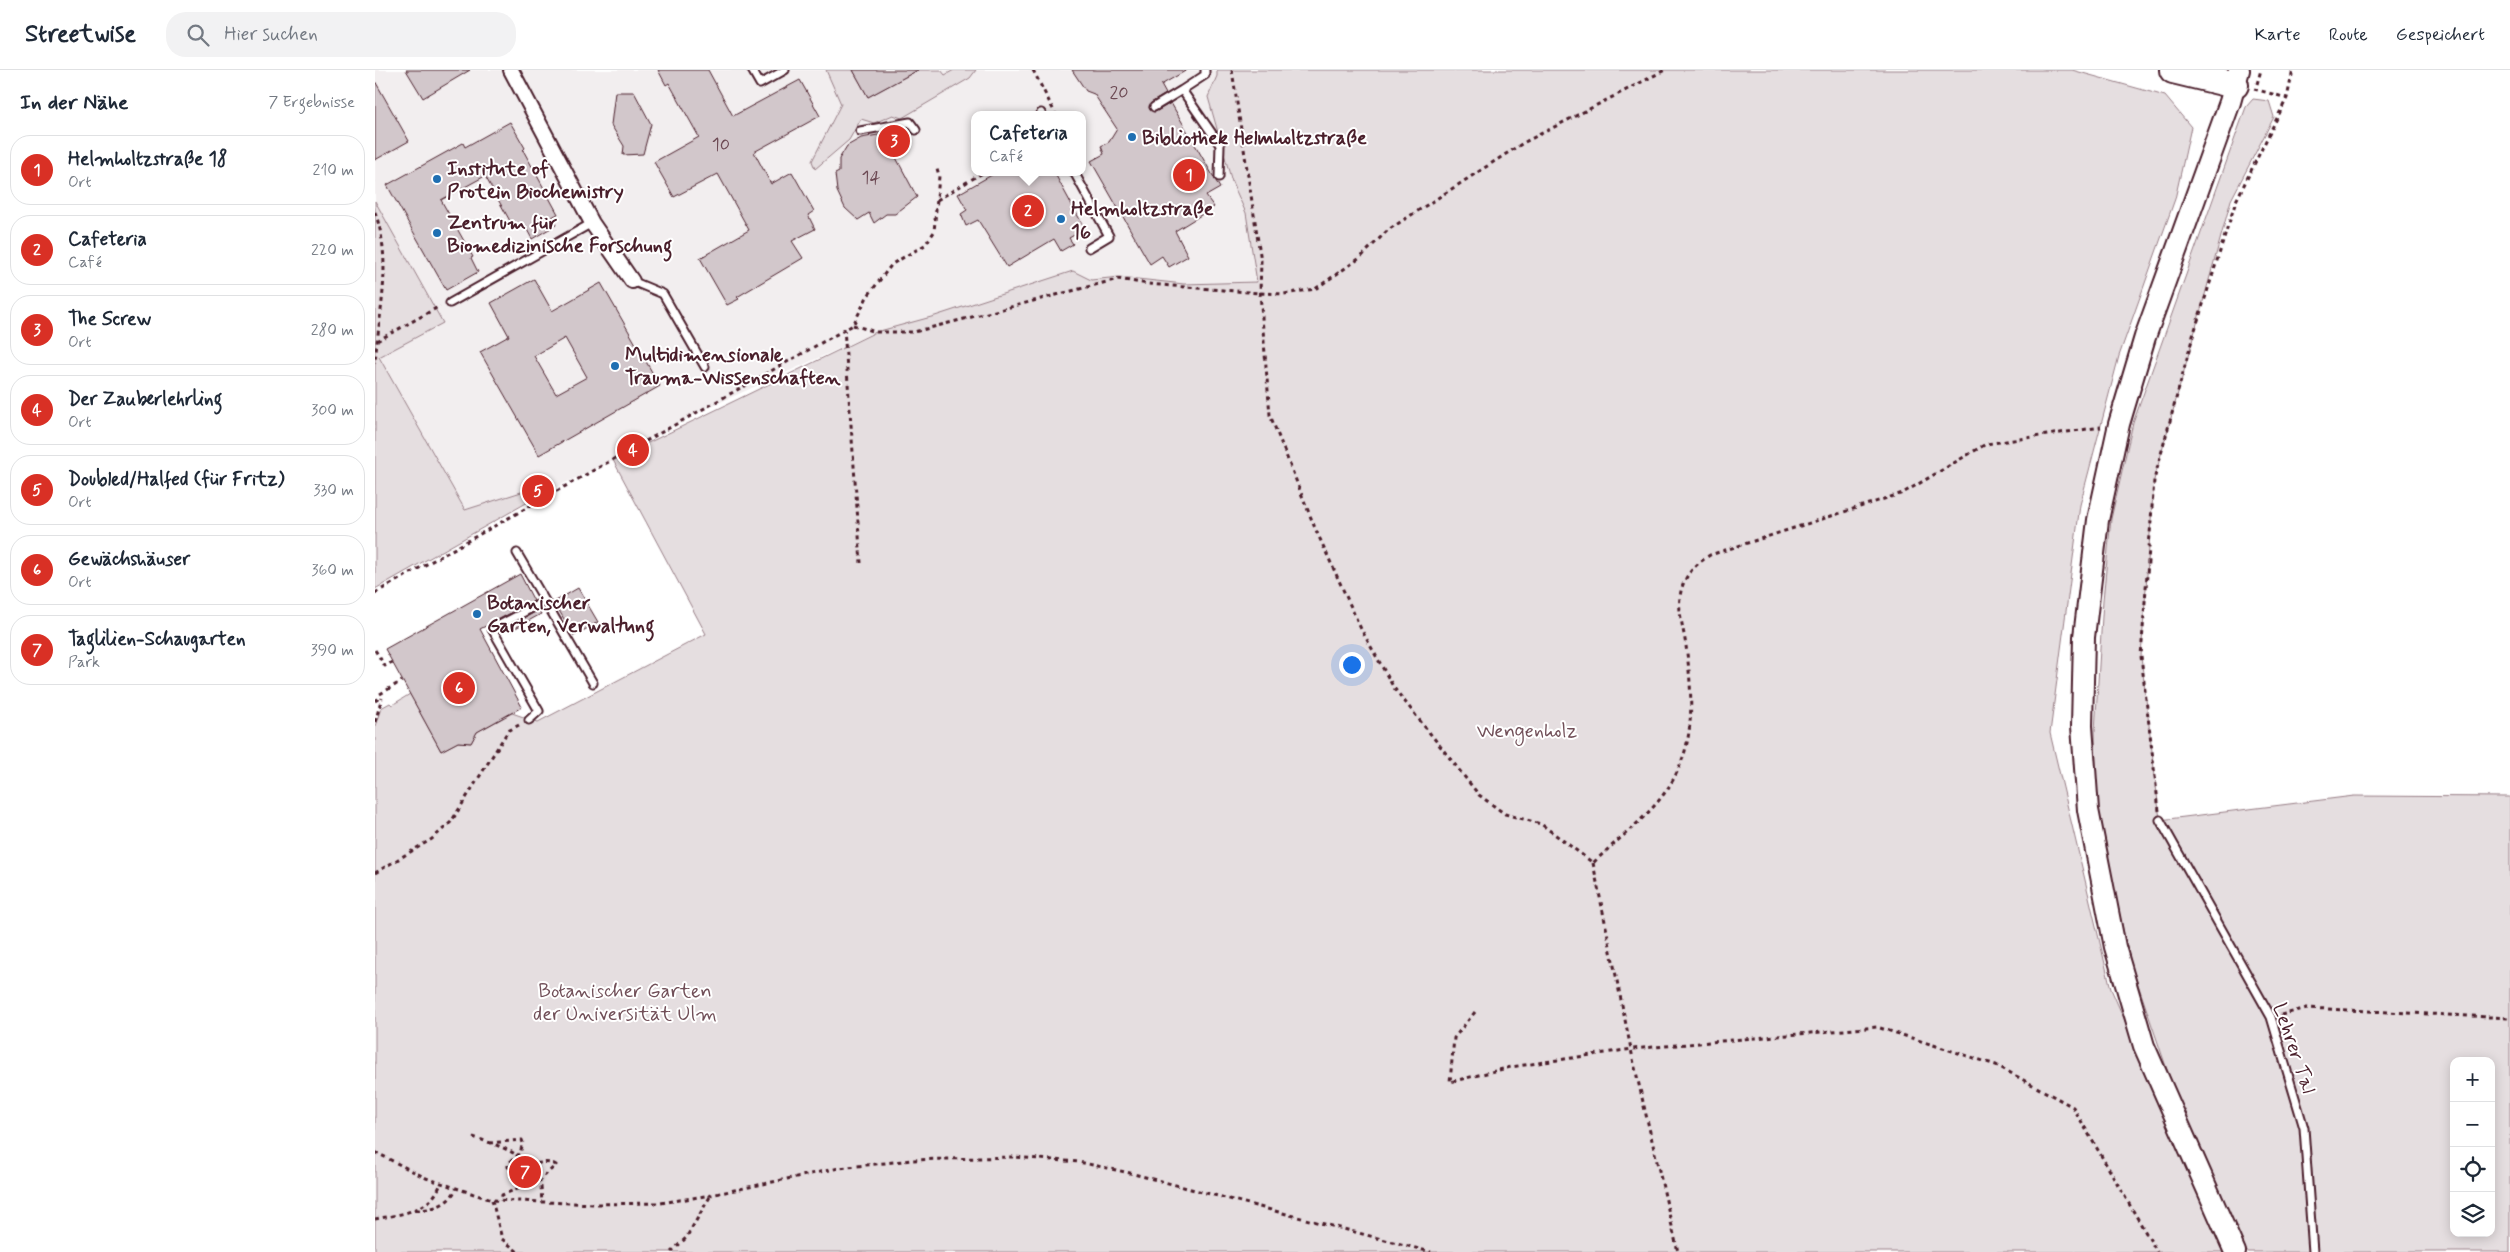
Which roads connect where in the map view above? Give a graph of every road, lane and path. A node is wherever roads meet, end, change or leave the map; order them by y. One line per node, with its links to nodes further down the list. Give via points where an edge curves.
1 (511, 70): 24 (street)
2 (752, 70): 3 (lane, via 760,84)
3 (785, 70)
4 (1033, 70): 15 (path)
5 (1205, 70): 12 (lane, via 1205,75)
6 (1232, 70): 27 (path, via 1260,253)
7 (1665, 70): 27 (path, via 1523,143 1388,230 1360,258 1315,289 1284,294)
8 (2173, 70): 11 (highway)
9 (2261, 70): 11 (path)
10 (2293, 70): 13 (path)
11 (2245, 86): 13 (path); 34 (street, via 2145,337)
12 (1182, 90): 14 (lane); 21 (lane, via 1220,145)
13 (2287, 98): 49 (path, via 2236,201 2193,336 2155,480 2141,656)
14 (1154, 107)
15 (1055, 111)
16 (916, 130): 17 (lane, via 910,122)
17 (860, 131)
18 (937, 168): 22 (path)
19 (977, 176): 22 (path)
20 (1075, 176): 25 (lane, via 1109,236)
21 (1219, 177)
22 (937, 200): 29 (path, via 934,232 925,245 892,264 867,297)
23 (375, 212): 31 (path, via 382,231 385,267)
24 (592, 223): 26 (street); 28 (lane)
25 (1089, 248)
26 (632, 281): 33 (lane, via 663,294)
27 (1260, 293): 29 (path, via 1118,279 914,332 876,332); 50 (path, via 1270,415 1350,606 1394,688 1479,795 1505,814 1541,824)
28 (446, 304): 31 (path)
29 (853, 324): 30 (path)
30 (844, 328): 36 (path); 37 (path)
31 (377, 341): 32 (path)
32 (375, 363)
33 (705, 367)
34 (2119, 424): 50 (path, via 1986,444 1903,493 1710,555 1695,565 1685,580 1680,597 1690,672 1689,722 1683,758 1672,786 1647,816); 75 (street, via 2097,520 2084,637 2082,726 2088,810 2115,947 2144,1046)
35 (517, 553): 38 (lane)
36 (861, 563)
37 (375, 593)
38 (545, 601): 42 (lane); 47 (lane, via 492,629 539,711)
39 (375, 650): 40 (path, via 385,666)
40 (392, 662)
41 (403, 681): 43 (path)
42 (593, 683)
43 (381, 696): 44 (path); 45 (path)
44 (375, 701)
45 (380, 709): 46 (path); 48 (path)
46 (375, 712)
47 (529, 720): 51 (path, via 508,731 451,822 432,839)
48 (375, 722)
49 (2160, 820): 53 (lane, Lehrer Tal)
50 (1593, 862): 55 (path)
51 (375, 873)
52 (1475, 1012): 55 (path, via 1454,1038 1450,1082 1511,1067)
53 (2271, 1017): 54 (path, via 2307,1008); 76 (lane, Lehrer Tal, via 2304,1128)
54 (2510, 1018)
55 (1632, 1050): 73 (path); 74 (path, via 1877,1027 1996,1065 2073,1107)
56 (473, 1137): 57 (path)
57 (489, 1142): 59 (path); 59 (path, via 522,1140 523,1148)
58 (375, 1152): 62 (path)
59 (517, 1155): 60 (path); 60 (path, via 508,1167)
60 (531, 1166): 61 (path); 61 (path, via 540,1163 556,1165)
61 (540, 1180): 66 (path, via 502,1195); 67 (path)
62 (441, 1184): 63 (path); 68 (path, via 431,1202)
63 (456, 1188): 65 (path); 68 (path, via 453,1196 440,1205)
64 (711, 1195): 67 (path, via 661,1203); 71 (path, via 686,1238); 72 (path, via 839,1168 912,1160 1013,1157 1079,1162)
65 (491, 1200): 66 (path); 70 (path, via 502,1239)
66 (501, 1201): 67 (path)
67 (542, 1202)
68 (417, 1210): 69 (path)
69 (375, 1220)
70 (519, 1252)
71 (671, 1252)
72 (1431, 1252)
73 (1678, 1252)
74 (2157, 1252)
75 (2235, 1252)
76 (2313, 1252)

